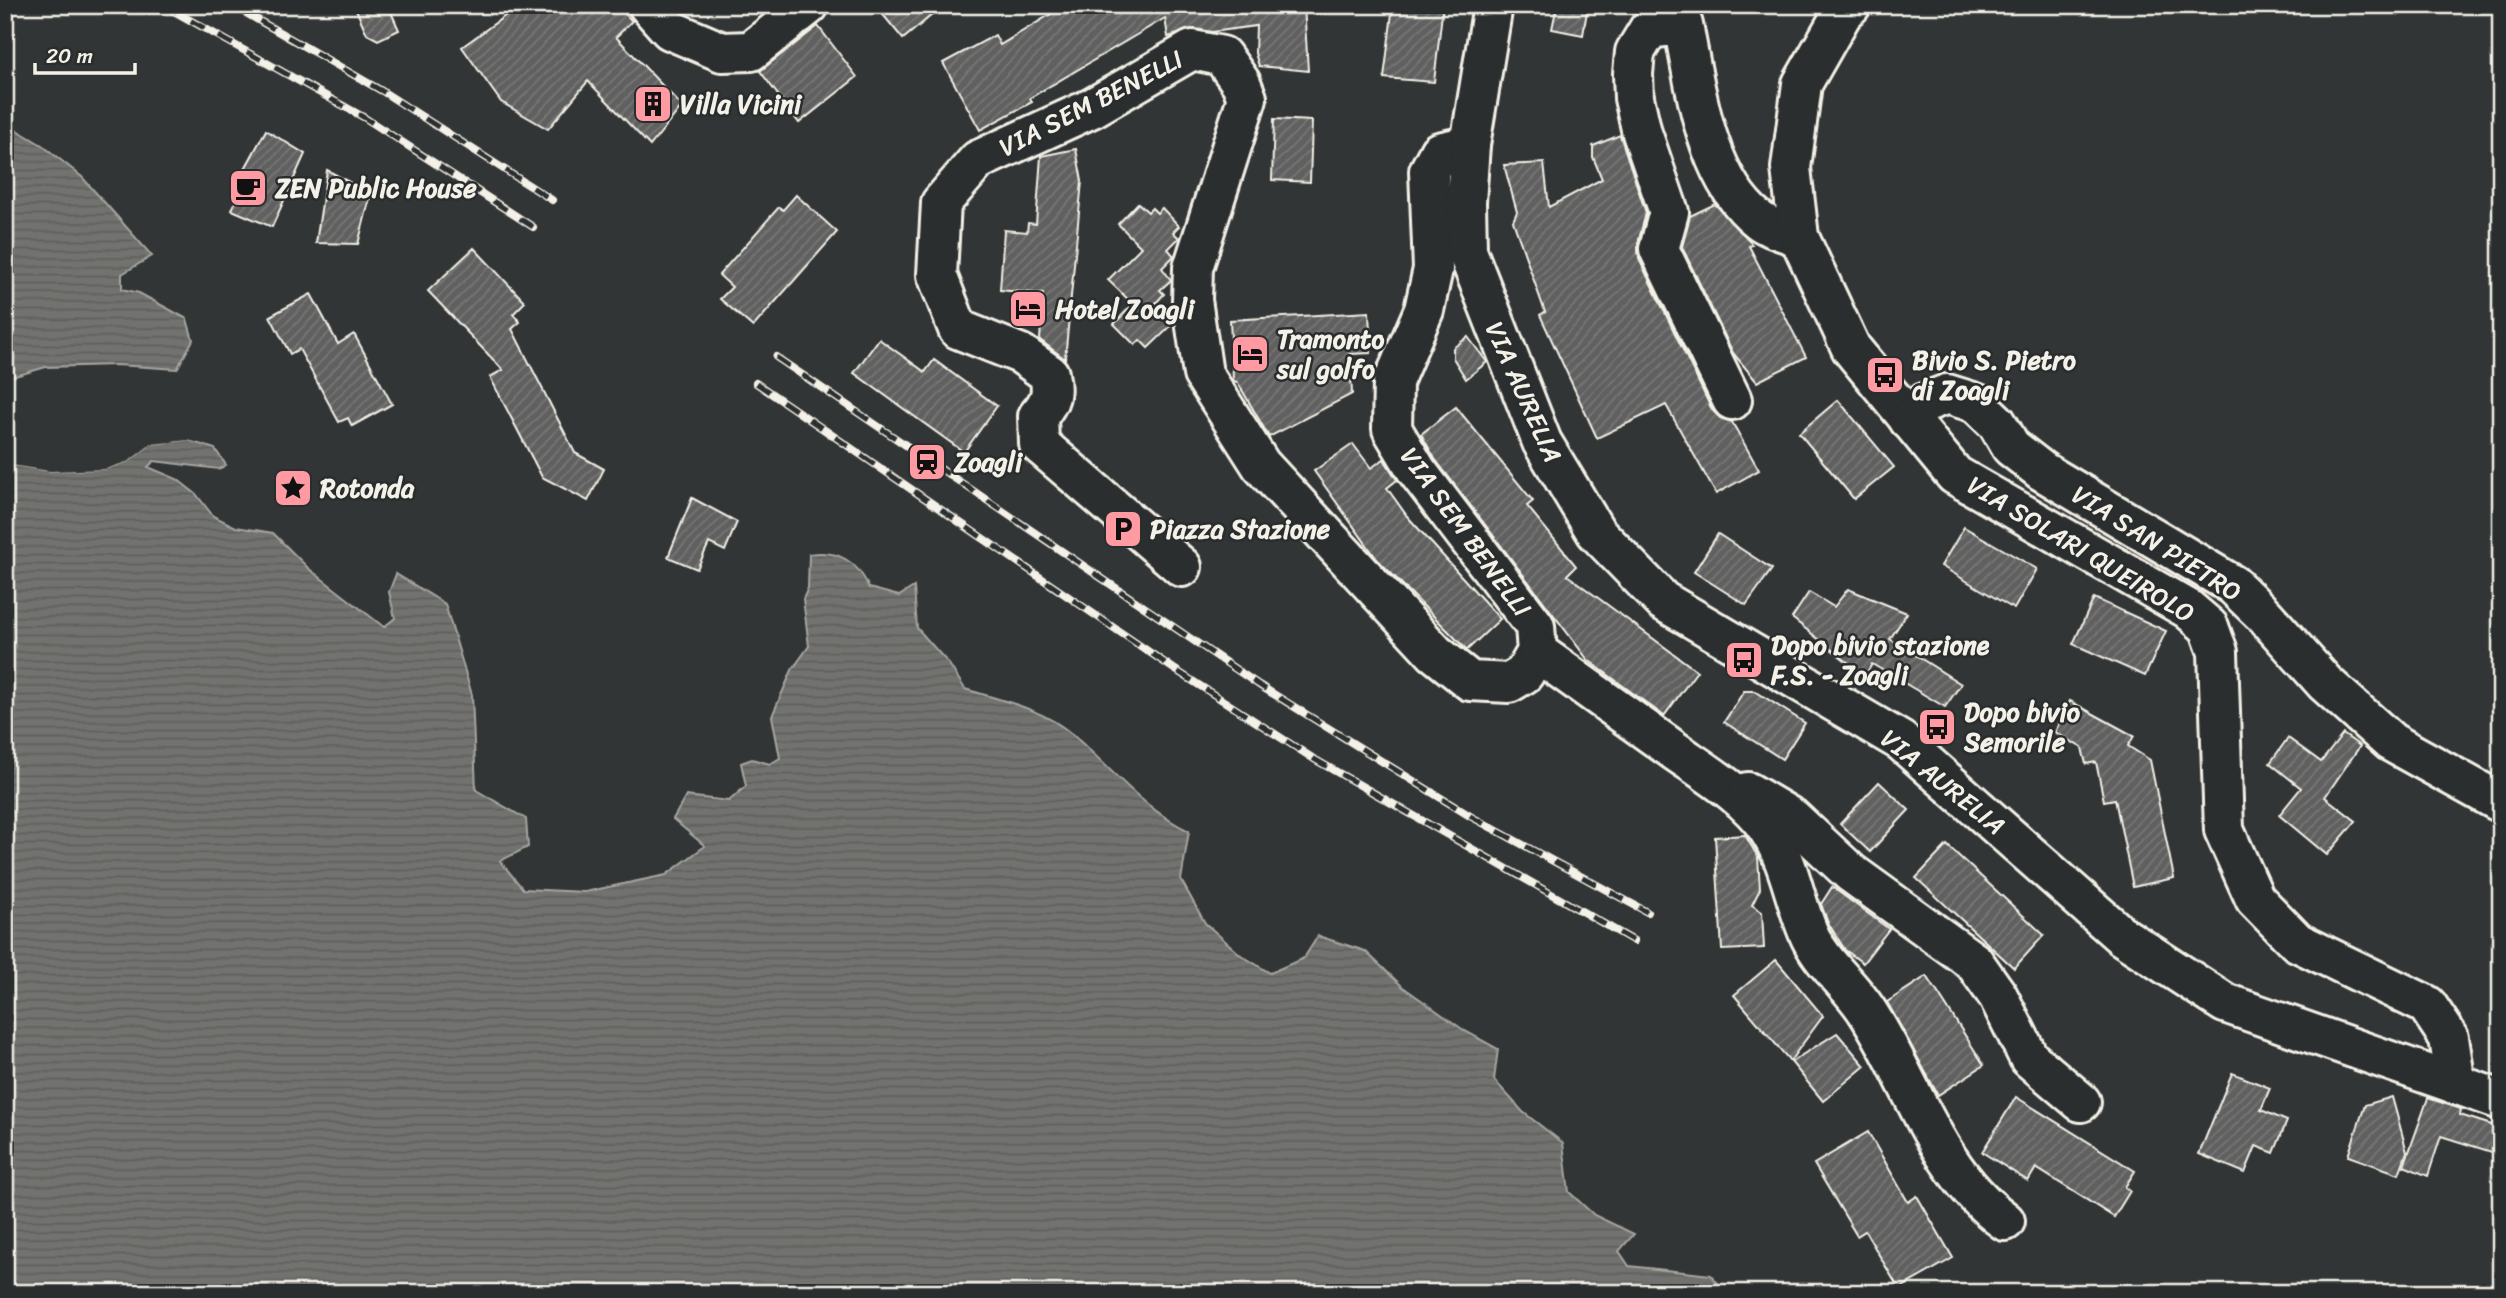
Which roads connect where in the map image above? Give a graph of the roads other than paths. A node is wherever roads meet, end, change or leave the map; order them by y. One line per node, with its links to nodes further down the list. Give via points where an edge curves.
1 (648, 5): 2 (street, via 670,30 722,51 751,51)
2 (809, 5)
3 (1493, 5): 5 (street, VIA AURELIA)
4 (1851, 5): 6 (street, VIA SOLARI QUEIROLO, via 1802,84 1791,168)
5 (1470, 145): 10 (street, VIA SEM BENELLI, via 1439,152 1429,171 1433,269 1424,310 1393,382 1392,429 1417,471 1535,626); 13 (street, VIA AURELIA, via 1467,251 1542,442 1596,532 1663,601 1902,741 2122,936 2225,1003)
6 (1799, 237): 7 (street, via 1759,220 1738,197 1713,155 1683,25 1649,29 1635,52 1634,98 1669,212 1659,249); 8 (street, VIA SOLARI QUEIROLO, via 1851,348)
7 (1732, 400)
8 (1909, 420): 12 (street, VIA SAN PIETRO, via 1926,402 1947,394 1976,403 1997,423 2011,447 2042,471 2233,585 2325,683 2391,742); 13 (street, VIA SOLARI QUEIROLO, via 1955,475 2188,610 2209,627 2218,652 2224,830 2255,899 2297,942 2427,1004 2449,1038)
9 (1182, 567): 10 (street, VIA SEM BENELLI, via 1039,444 1038,416 1053,390 1049,374 1021,354 958,329 937,275 941,203 978,160 1092,108 1192,50 1222,56 1247,98 1193,268 1192,300 1203,374 1261,465 1435,653 1470,681 1509,683 1524,674)
10 (1537, 652): 11 (street)
11 (1711, 777): 15 (street, via 1759,797 1792,818 1851,873 1974,962 1998,996 2029,1058); 16 (street, via 1767,827 1789,868 1807,931 1821,957 1851,986 1872,1019 1929,1132 1989,1210)
12 (2501, 803)
13 (2456, 1085): 14 (street, VIA AURELIA)
14 (2501, 1100)
15 (2081, 1102)
16 (2005, 1221)

